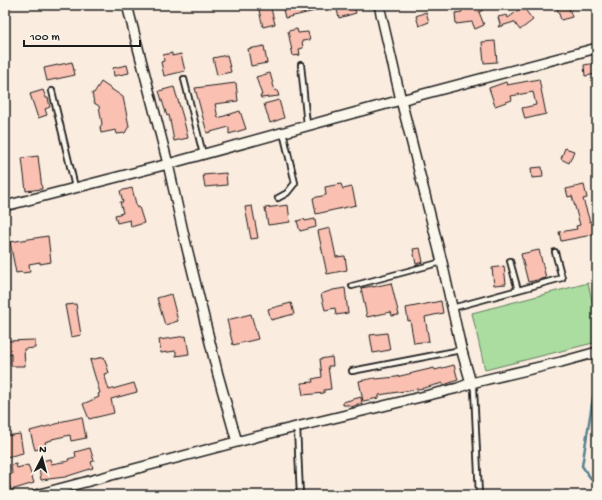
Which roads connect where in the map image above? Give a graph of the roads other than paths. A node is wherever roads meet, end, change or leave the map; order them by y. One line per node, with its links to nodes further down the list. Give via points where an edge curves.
1 (128, 5): 11 (street)
2 (379, 5): 7 (street)
3 (597, 48): 7 (street)
4 (301, 65): 8 (lane)
5 (184, 79): 10 (lane)
6 (52, 91): 12 (lane)
7 (401, 100): 8 (street); 17 (street)
8 (307, 126): 9 (street)
9 (283, 132): 10 (street); 13 (lane, via 295,183 287,193)
10 (203, 154): 11 (street)
11 (168, 164): 12 (street); 26 (street, via 218,375)
12 (75, 188): 14 (street)
13 (278, 198)
14 (5, 206)
15 (555, 252): 19 (lane, via 562,278)
16 (510, 261): 19 (lane)
17 (442, 262): 18 (lane); 20 (street)
18 (352, 286)
19 (518, 290): 20 (lane)
20 (452, 308): 21 (street)
21 (461, 350): 23 (lane); 24 (street)
22 (597, 352): 24 (street)
23 (352, 371)
24 (472, 383): 25 (street); 29 (lane)
25 (297, 427): 26 (street); 28 (lane)
26 (237, 442): 27 (street)
27 (36, 495)
28 (300, 495)
29 (479, 495)

